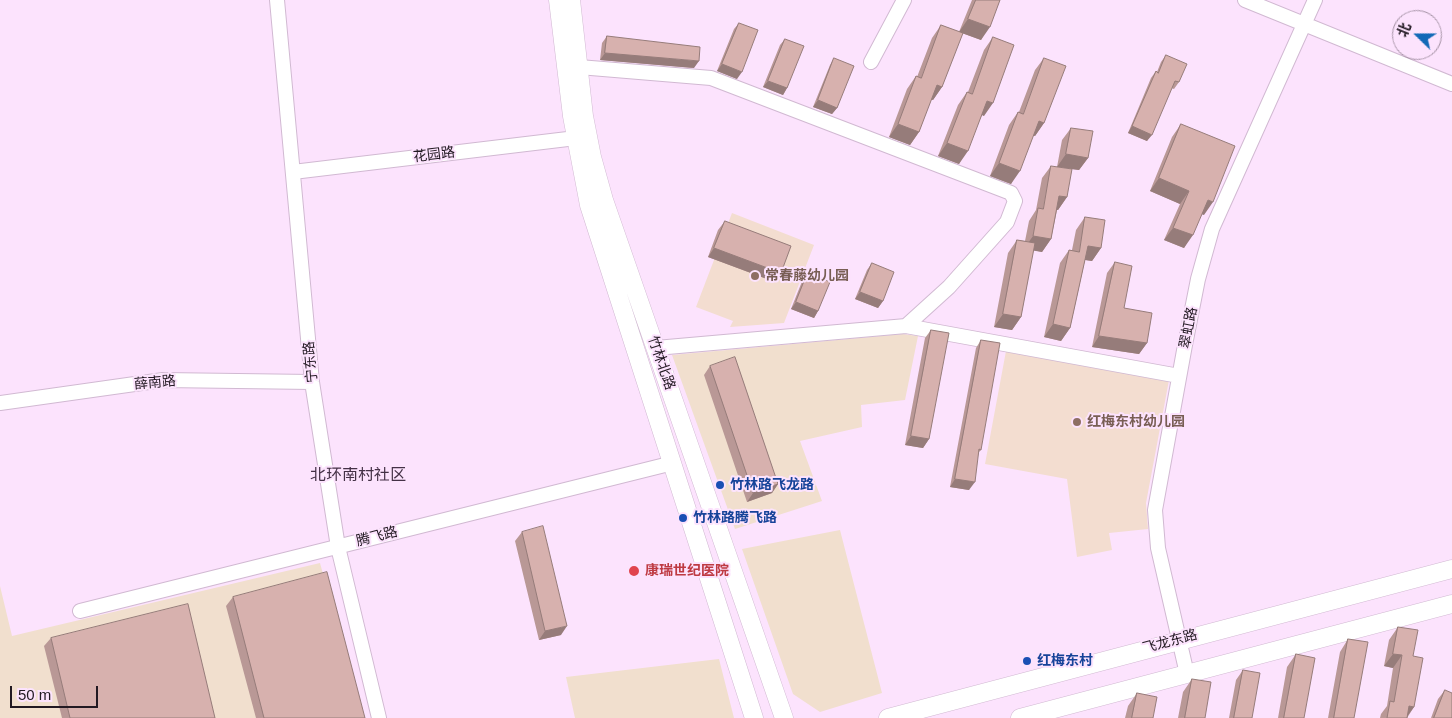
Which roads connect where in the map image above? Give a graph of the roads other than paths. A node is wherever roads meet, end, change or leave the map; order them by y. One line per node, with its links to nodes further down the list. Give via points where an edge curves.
1 (277, 0): 12 (street, 宁东路)
2 (558, 0): 11 (main road, 竹林北路)
3 (571, 0): 9 (main road, 竹林北路)
4 (904, 0): 8 (street)
5 (1245, 0): 7 (street)
6 (1315, 0): 7 (street, 翠虹路)
7 (1305, 24): 10 (street); 15 (street, 翠虹路, via 1212,229 1198,279)
8 (871, 62)
9 (579, 67): 13 (street, via 711,78 1011,193 1015,201 1007,222 949,287); 14 (main road, 竹林北路, via 589,140 604,200)
10 (1452, 84)
11 (576, 138): 12 (street, 花园路); 18 (main road, 竹林北路, via 589,205)
12 (293, 172): 16 (street, 宁东路)
13 (906, 326): 14 (street); 15 (street)
14 (656, 348): 28 (main road, 竹林北路)
15 (1179, 376): 23 (street, 翠虹路, via 1155,510 1158,548)
16 (312, 382): 17 (street, 薛南路, via 163,380); 19 (street, 宁东路)
17 (0, 403)
18 (673, 463): 19 (street, 腾飞路); 27 (main road, 竹林北路)
19 (338, 546): 22 (street, 腾飞路); 26 (street, 宁东路)
20 (1452, 568): 23 (main road, 飞龙东路)
21 (1452, 604): 24 (main road)
22 (80, 612)
23 (1179, 640): 24 (street, 翠虹路); 29 (main road, 飞龙东路)
24 (1187, 674): 25 (main road)
25 (1060, 713): 30 (main road)
26 (379, 718)
27 (754, 718)
28 (784, 718)
29 (888, 718)
30 (1020, 718)

